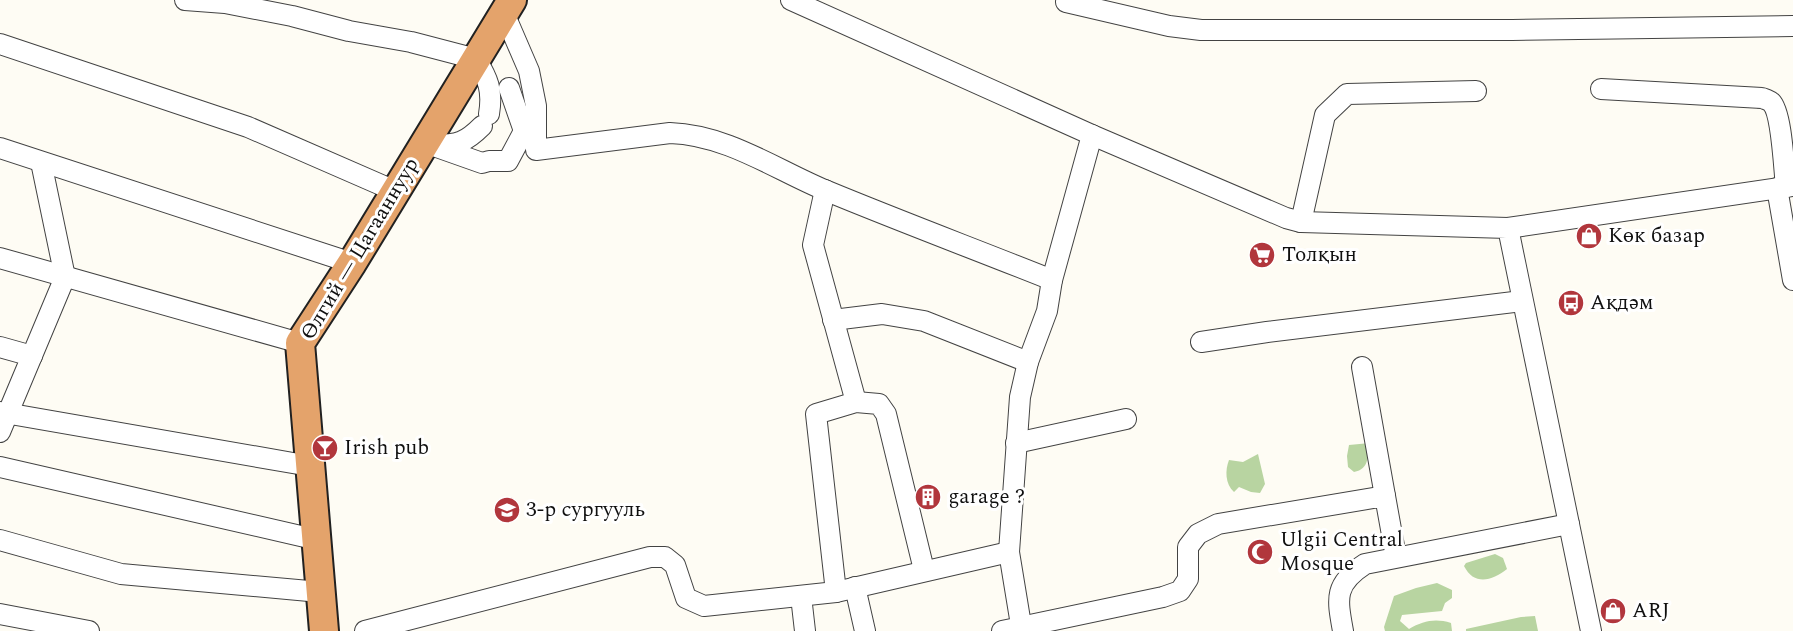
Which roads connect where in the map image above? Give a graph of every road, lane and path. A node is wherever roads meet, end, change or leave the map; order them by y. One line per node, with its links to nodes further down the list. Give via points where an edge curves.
1 (185, 0): 7 (street, via 292,16)
2 (791, 0): 11 (street)
3 (1066, 2): 5 (street, via 1201,30)
4 (508, 7): 7 (highway, Өлгий — Цагааннуур); 17 (street, via 536,106 536,150 670,133 690,134 728,145)
5 (1793, 26)
6 (0, 44): 16 (street, via 249,127)
7 (476, 59): 12 (highway, Өлгий — Цагааннуур); 12 (street, via 492,96 485,120 469,139 452,145)
8 (509, 88): 12 (street, via 524,131 507,161 482,163)
9 (1601, 89): 15 (street, via 1762,98 1771,102 1780,129)
10 (1476, 91): 18 (street, via 1347,94 1325,115)
11 (1092, 135): 18 (street); 23 (street)
12 (427, 144): 16 (highway, Өлгий — Цагааннуур)
13 (0, 148): 14 (street)
14 (42, 162): 21 (street); 22 (street)
15 (1785, 187): 19 (street); 24 (street)
16 (395, 190): 21 (highway, Өлгий — Цагааннуур)
17 (825, 190): 23 (street); 26 (street, via 813,245)
18 (1301, 222): 19 (street)
19 (1508, 228): 25 (street)
20 (0, 258): 22 (street)
21 (352, 263): 28 (highway, Өлгий — Цагааннуур)
22 (65, 277): 28 (street); 30 (street)
23 (1052, 280): 31 (street, via 1047,311)
24 (1793, 280)
25 (1521, 301): 27 (street); 41 (street)
26 (833, 320): 31 (street, via 882,314 924,321); 33 (street)
27 (1201, 342)
28 (300, 343): 38 (highway, Өлгий — Цагааннуур)
29 (0, 347): 30 (street)
30 (32, 356): 34 (street)
31 (1028, 362): 37 (street)
32 (1362, 367): 40 (street)
33 (856, 402): 46 (street, via 879,404 886,414); 47 (street, via 816,414)
34 (4, 413): 36 (street); 38 (street)
35 (1126, 419): 37 (street)
36 (0, 432)
37 (1016, 443): 44 (street)
38 (310, 466): 43 (highway, Өлгий — Цагааннуур)
39 (0, 467): 43 (street)
40 (1385, 496): 45 (street); 51 (street, via 1218,524 1198,534 1188,547 1188,579 1180,591)
41 (1569, 525): 45 (street); 58 (street)
42 (0, 540): 48 (street, via 121,574)
43 (318, 540): 48 (highway, Өлгий — Цагааннуур)
44 (1009, 552): 46 (street); 51 (street)
45 (1396, 557): 57 (street, via 1365,564 1342,585 1338,603)
46 (924, 570): 47 (street)
47 (846, 589): 49 (street); 56 (street)
48 (320, 591): 53 (highway, Өлгий — Цагааннуур)
49 (801, 596): 54 (street, via 704,606 686,598 675,565 665,557 650,557); 55 (street)
50 (0, 614): 52 (street)
51 (1015, 630)
52 (89, 631)
53 (324, 631)
54 (365, 631)
55 (805, 631)
56 (865, 631)
57 (1343, 631)
58 (1591, 631)

